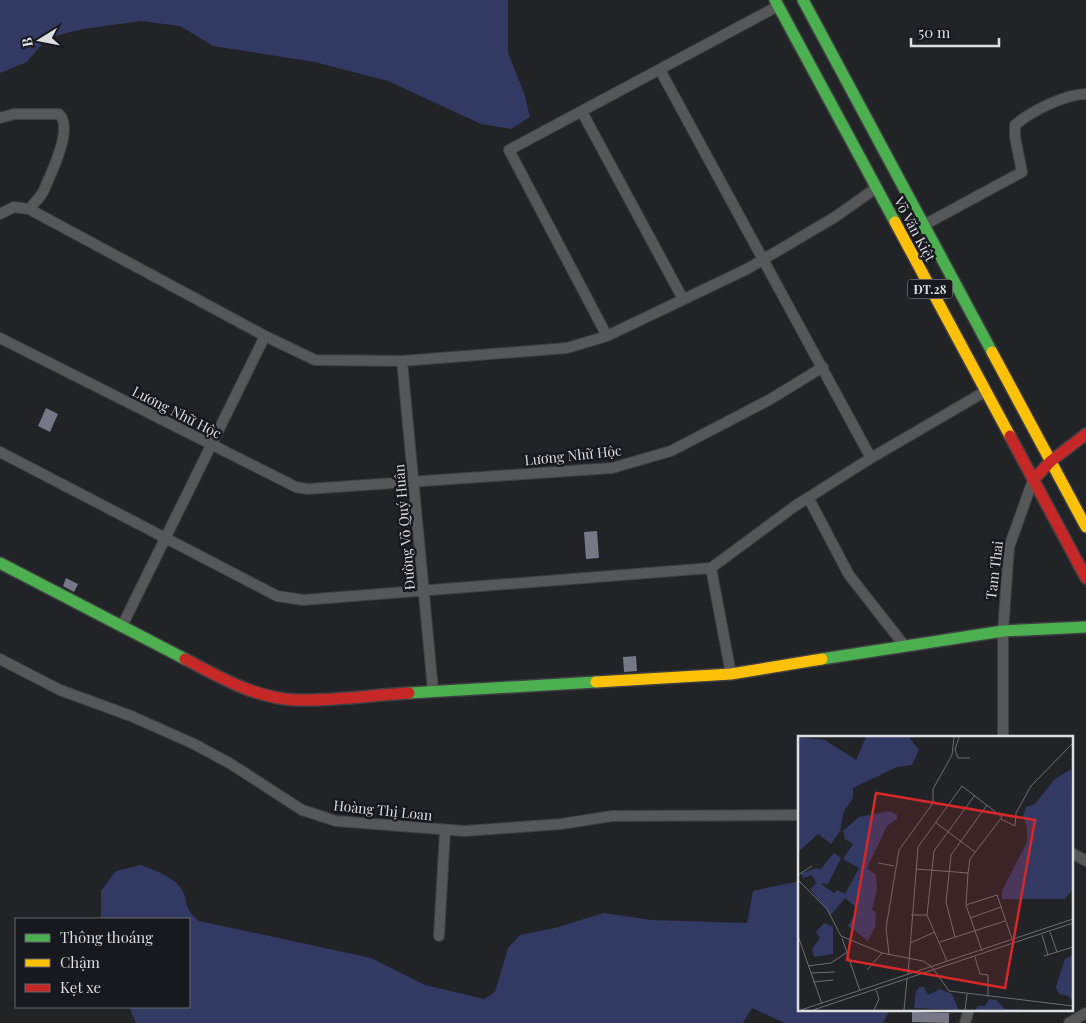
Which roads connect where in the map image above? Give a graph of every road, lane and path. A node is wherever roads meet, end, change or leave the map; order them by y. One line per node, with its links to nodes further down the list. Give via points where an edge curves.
1 (804, 0): 10 (main road, Võ Văn Kiệt / ĐT.28)
2 (776, 3): 3 (street); 7 (main road, Võ Văn Kiệt / ĐT.28)
3 (660, 70): 5 (street); 11 (street)
4 (1086, 94): 10 (street, via 1074,94 1016,125 1015,137 1022,172)
5 (582, 112): 12 (street); 14 (street, via 510,150)
6 (0, 118): 8 (street, via 14,114 59,114 63,118 65,132 59,152 44,191)
7 (876, 188): 11 (street, via 835,217); 18 (main road, Võ Văn Kiệt / ĐT.28)
8 (29, 209): 9 (street, via 14,207); 13 (street)
9 (0, 214)
10 (924, 225): 23 (main road, Võ Văn Kiệt / ĐT.28)
11 (763, 259): 12 (street); 17 (street)
12 (683, 299): 14 (street)
13 (265, 336): 16 (street, via 315,360); 20 (street)
14 (607, 336): 16 (street, via 567,348)
15 (0, 338): 20 (street, Lương Nhữ Hộc)
16 (402, 360): 25 (street, Đường Võ Quý Huân)
17 (823, 367): 22 (street); 25 (street, Lương Nhữ Hộc, via 769,400 658,457 612,468)
18 (986, 391): 22 (street); 24 (main road, Võ Văn Kiệt / ĐT.28)
19 (1086, 434): 23 (main road, Tam Thai)
20 (211, 445): 25 (street, Lương Nhữ Hộc, via 296,488); 28 (street)
21 (0, 452): 28 (street)
22 (871, 458): 26 (street)
23 (1051, 461): 24 (main road, Tam Thai); 27 (main road, Võ Văn Kiệt / ĐT.28)
24 (1033, 480): 31 (main road, Võ Văn Kiệt / ĐT.28); 35 (street, Tam Thai, via 1009,547)
25 (414, 482): 32 (street, Đường Võ Quý Huân)
26 (809, 499): 30 (street); 36 (street, via 849,575)
27 (1086, 527)
28 (166, 538): 32 (street, via 277,596 303,600); 33 (street)
29 (0, 563): 33 (main road)
30 (711, 568): 32 (street); 38 (street)
31 (1086, 578)
32 (424, 592): 39 (street, Đường Võ Quý Huân)
33 (122, 626): 39 (main road, via 232,683 272,696 296,700)
34 (1086, 627): 35 (main road)
35 (1003, 631): 36 (main road); 40 (street, Tam Thai)
36 (904, 645): 38 (main road)
37 (0, 659): 42 (street, Hoàng Thị Loan, via 60,690 194,744 302,810 336,821)
38 (731, 674): 39 (main road)
39 (433, 690)
40 (1003, 736)
41 (798, 815): 42 (street, Hoàng Thị Loan, via 612,816 561,824)
42 (444, 831): 45 (street)
43 (1074, 854): 44 (street)
44 (1086, 861)
45 (439, 936)
46 (969, 1010): 48 (street)
47 (1086, 1013): 49 (street)
48 (964, 1023)
49 (1069, 1023)

